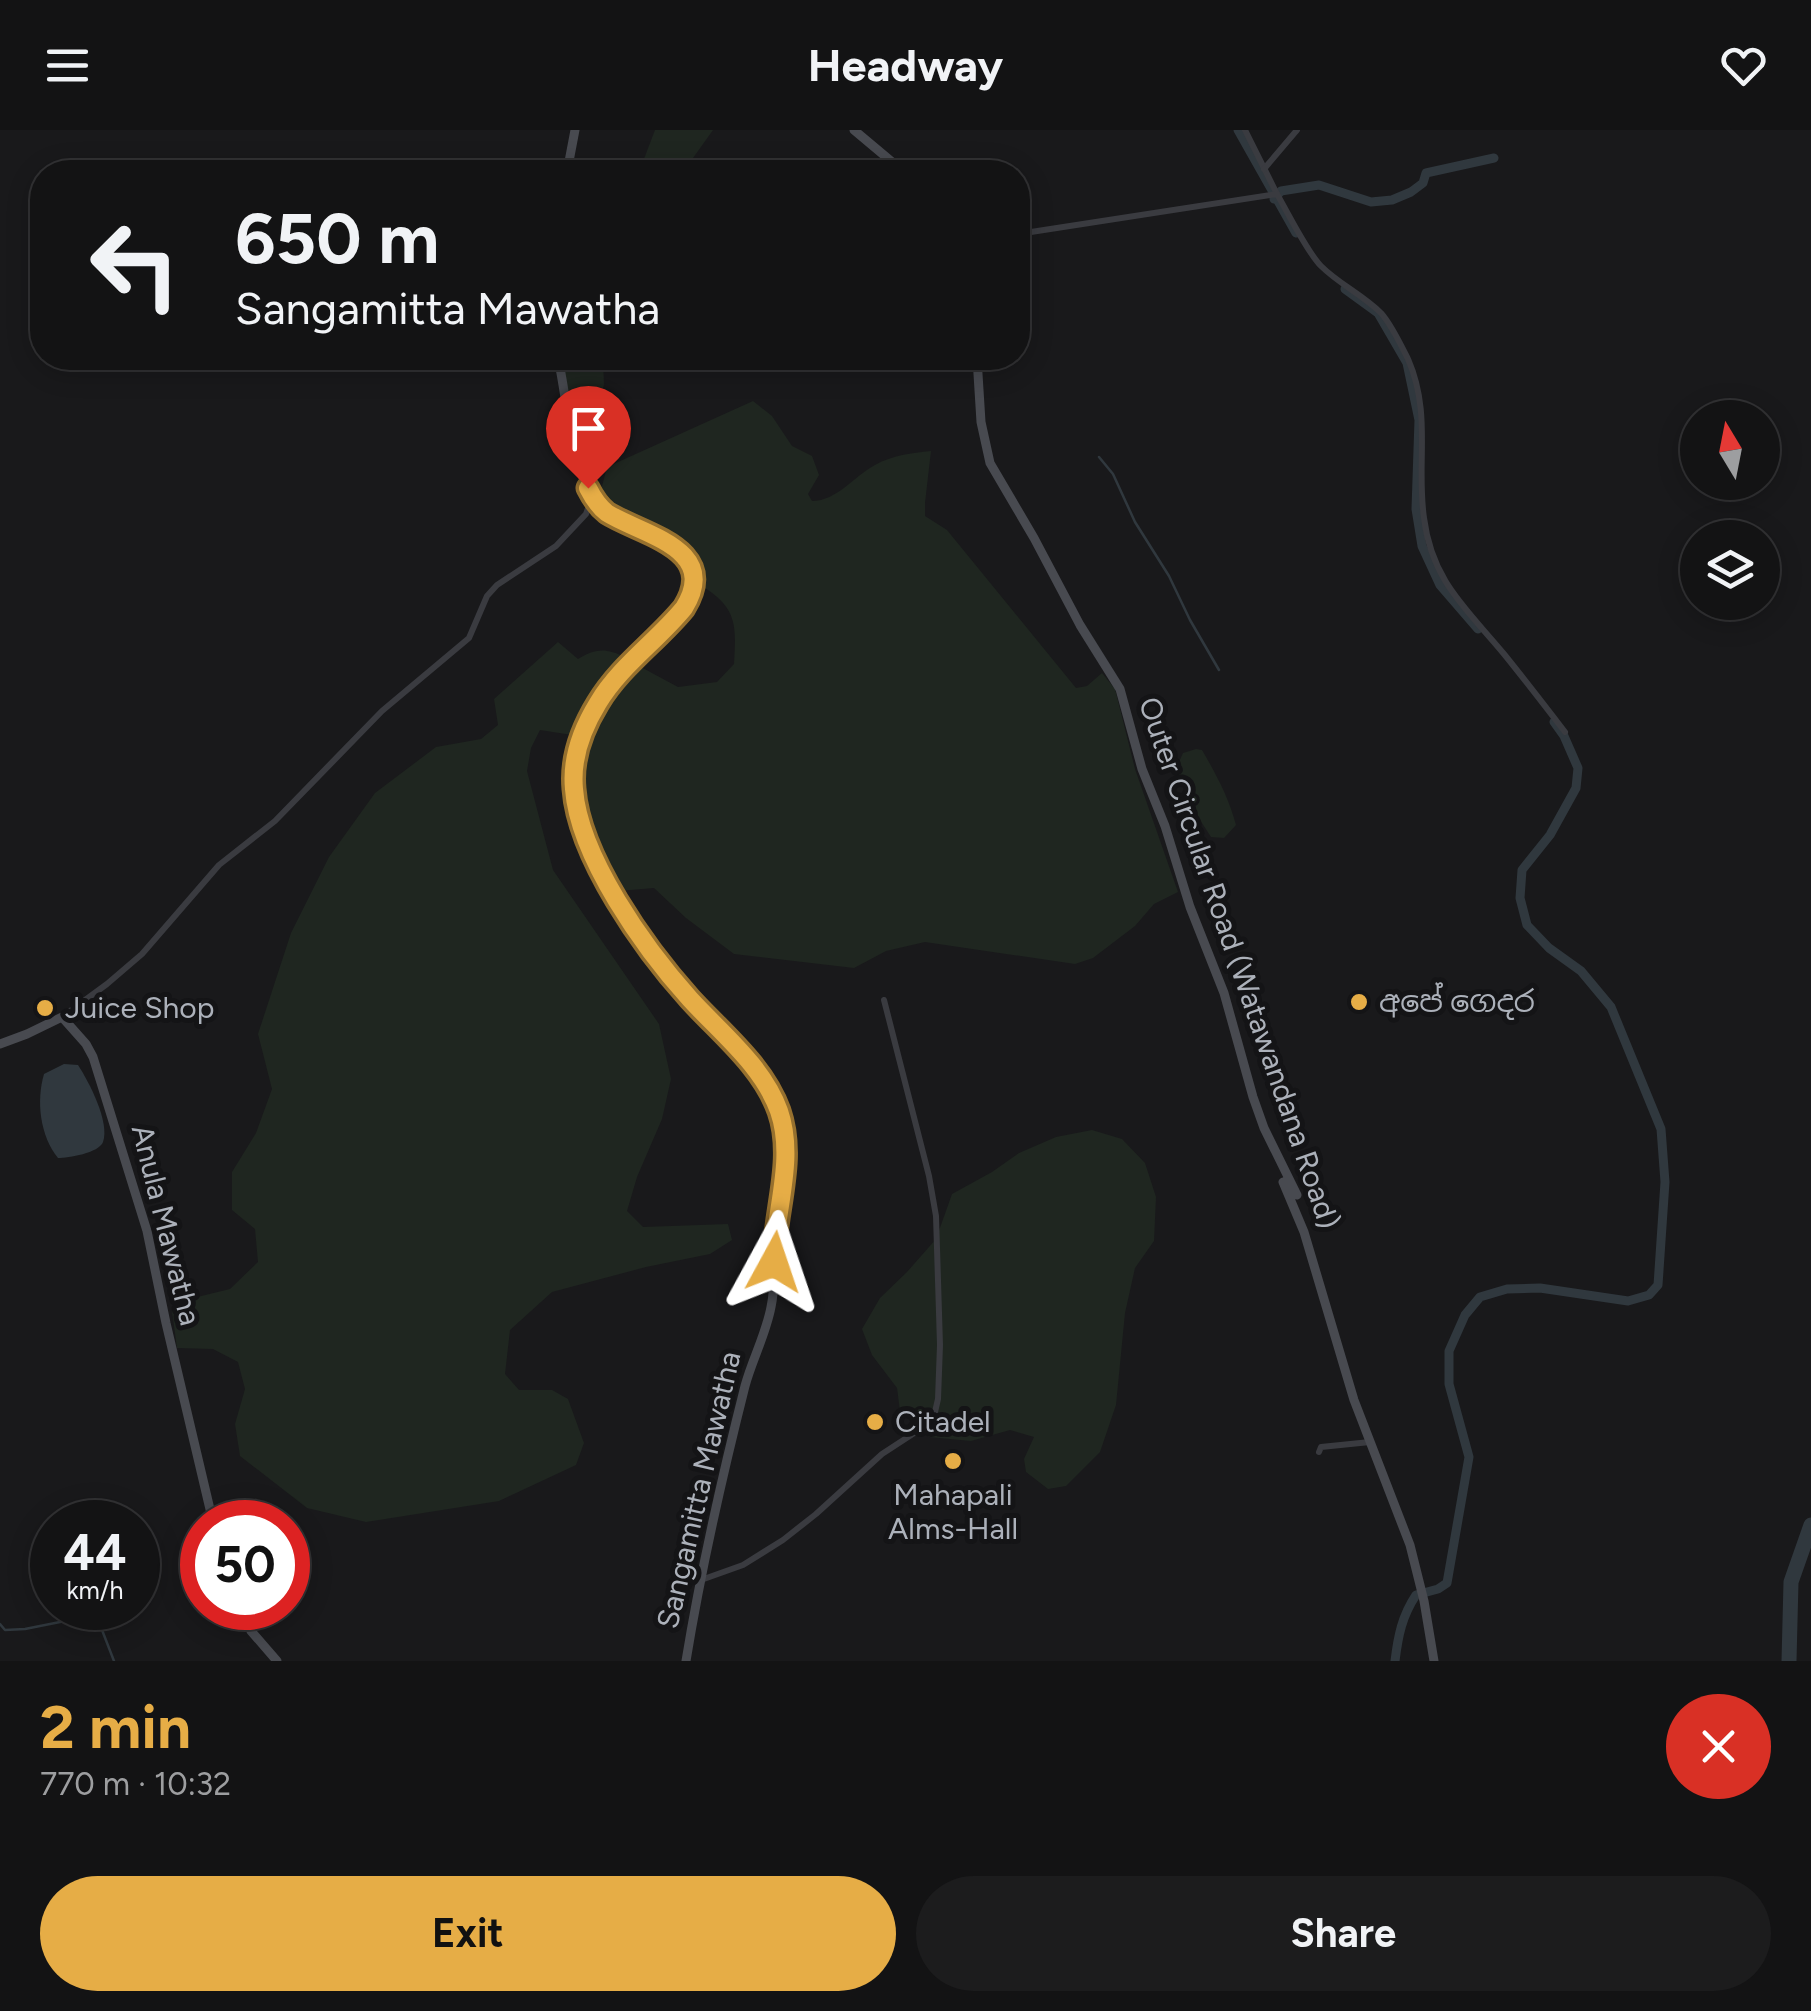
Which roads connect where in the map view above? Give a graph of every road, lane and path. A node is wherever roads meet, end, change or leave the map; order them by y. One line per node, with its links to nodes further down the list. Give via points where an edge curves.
1 (575, 130): 5 (main road)
2 (854, 130): 6 (main road)
3 (1245, 130): 7 (street)
4 (1297, 130): 7 (street)
5 (569, 160)
6 (890, 160)
7 (1264, 170): 8 (street)
8 (1276, 194): 9 (street); 13 (street, via 1318,264 1382,314 1408,360 1424,430 1424,518 1436,565 1450,592)
9 (1030, 232)
10 (560, 370): 12 (main road, via 578,462)
11 (978, 370): 17 (main road, Outer Circular Road (Watawandana Road), via 990,463 1124,698 1264,1128 1297,1195 1283,1182)
12 (592, 497): 15 (street, via 586,514 556,546 497,585 470,638 219,865 142,954); 20 (main road, Sangamitta Mawatha, via 608,513 678,550 693,580 684,608 618,675 583,731 574,770 579,817 616,898 663,968 761,1079 784,1135 773,1301 745,1386)
13 (1566, 732)
14 (884, 1000): 20 (street, via 936,1216 935,1412 783,1540)
15 (62, 1017): 16 (main road); 19 (main road, Anula Mawatha, via 93,1057 147,1231)
16 (0, 1044)
17 (1370, 1442): 18 (street); 24 (main road, Outer Circular Road (Watawandana Road), via 1420,1582)
18 (1319, 1452)
19 (208, 1500)
20 (701, 1580): 23 (main road, Sangamitta Mawatha)
21 (251, 1630): 22 (main road)
22 (276, 1661)
23 (686, 1661)
24 (1434, 1661)

